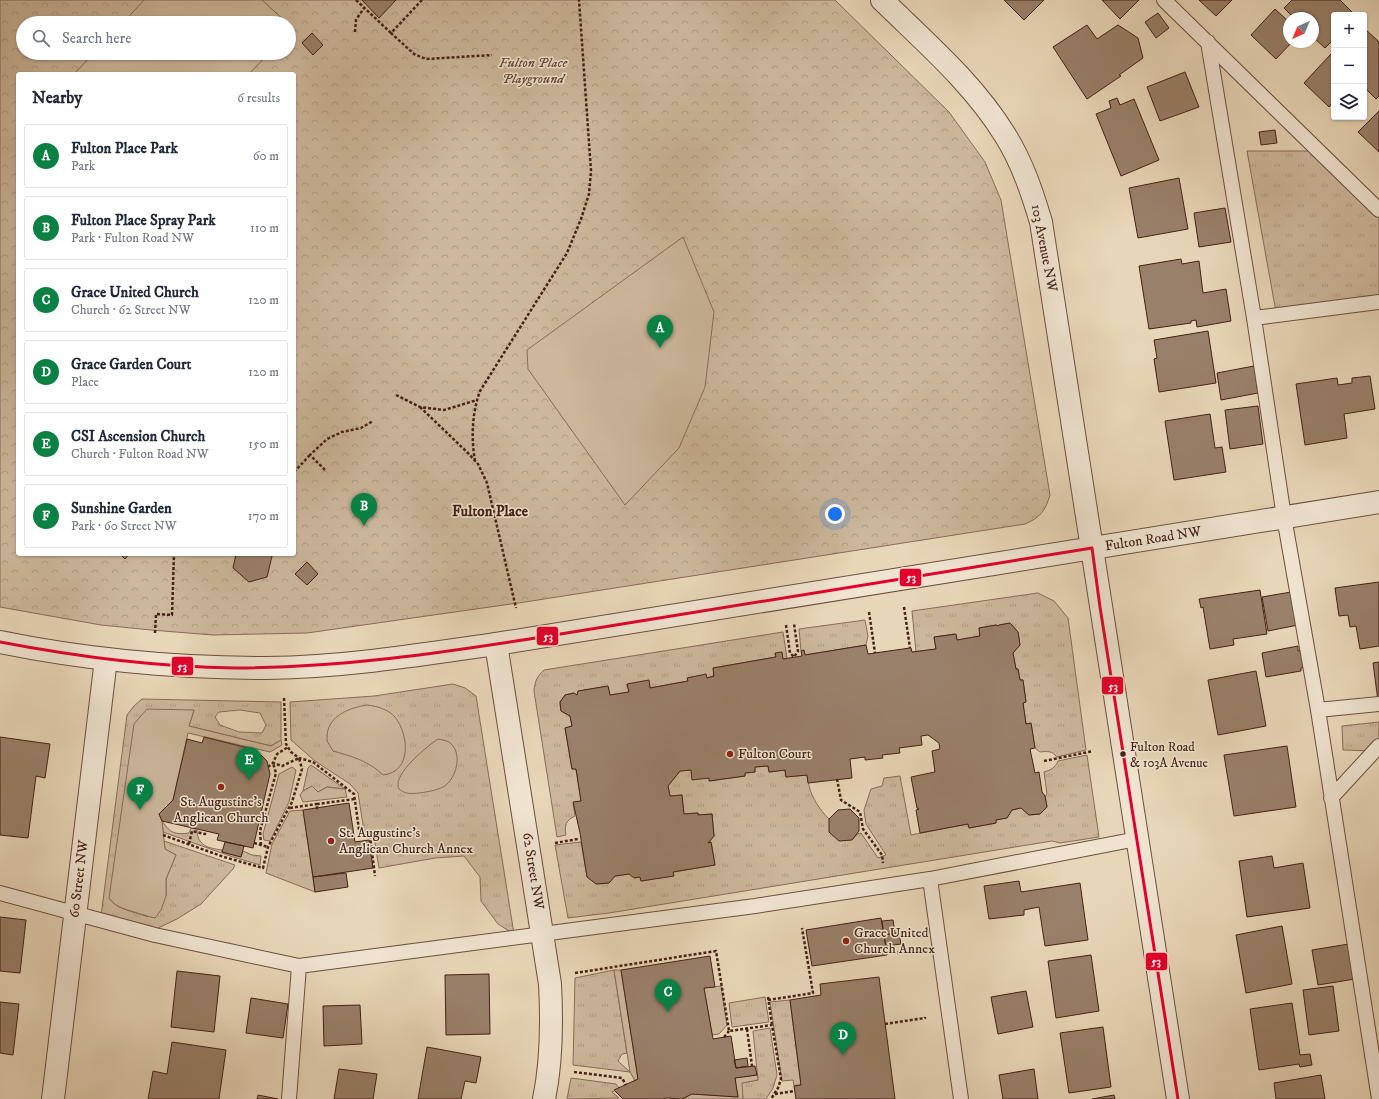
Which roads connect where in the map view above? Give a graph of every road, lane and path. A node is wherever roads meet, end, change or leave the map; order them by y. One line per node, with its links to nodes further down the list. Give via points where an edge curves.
1 (356, 0): 6 (path)
2 (422, 0): 8 (path)
3 (579, 0): 15 (path, via 591,171 589,194 566,253 480,391)
4 (882, 0): 24 (street, 103 Avenue NW, via 976,95 1006,136 1033,193 1046,249)
5 (1164, 0): 9 (lane)
6 (364, 8): 7 (path, via 356,20); 8 (path)
7 (355, 32)
8 (391, 33): 10 (path, via 414,54 426,59)
9 (1208, 42): 11 (lane); 13 (lane)
10 (492, 55)
11 (1379, 210)
12 (1379, 302): 13 (lane)
13 (1254, 318): 23 (lane)
14 (396, 395): 16 (path)
15 (477, 400): 16 (path, via 444,410); 19 (path, via 472,444)
16 (420, 406): 19 (path)
17 (373, 421): 18 (path, via 362,428 342,432 327,439)
18 (310, 455): 20 (path); 21 (path)
19 (475, 461): 27 (path, via 487,483)
20 (296, 470)
21 (325, 470)
22 (1379, 502): 23 (street, Fulton Road NW)
23 (1284, 517): 24 (street, Fulton Road NW); 39 (lane)
24 (1092, 548): 33 (street, Fulton Road NW); 56 (street, 103 Avenue NW)
25 (174, 556): 31 (path, via 172,615 156,614)
26 (904, 606): 34 (path)
27 (516, 608)
28 (869, 612): 35 (path)
29 (794, 624): 30 (path, via 798,650 794,657 790,653)
30 (786, 625)
31 (155, 633)
32 (0, 642): 36 (street, Fulton Road NW)
33 (496, 644): 36 (street, Fulton Road NW, via 389,659 269,668 204,667); 68 (street, 62 Street NW)
34 (910, 648)
35 (874, 653)
36 (106, 659): 66 (street, 60 Street NW)
37 (284, 698): 41 (path)
38 (1379, 704): 39 (lane)
39 (1318, 710): 48 (lane)
40 (1379, 746): 48 (lane)
41 (288, 747): 43 (path); 45 (path, via 277,754)
42 (1093, 751): 44 (path)
43 (299, 758): 45 (path, via 282,766); 49 (path, via 313,762 354,794); 51 (path, via 302,769)
44 (1044, 761)
45 (273, 763): 46 (path); 60 (path, via 276,773 260,831)
46 (268, 767)
47 (837, 779): 62 (path, via 841,800 860,812 864,829 882,855)
48 (1331, 798): 90 (lane)
49 (354, 799): 50 (path); 63 (path, via 360,837 370,836)
50 (317, 804): 51 (path); 52 (path)
51 (290, 808): 61 (path)
52 (317, 808)
53 (205, 831): 59 (path, via 205,834 192,831)
54 (164, 835): 59 (path)
55 (578, 839): 58 (path)
56 (1137, 839): 64 (lane); 89 (street, 103 Avenue NW)
57 (254, 843): 60 (path)
58 (552, 843)
59 (189, 844): 61 (path, via 264,868)
60 (262, 845): 61 (path)
61 (268, 847)
62 (884, 868)
63 (375, 876)
64 (930, 879): 68 (lane, via 755,906); 88 (lane)
65 (0, 893): 66 (lane)
66 (75, 913): 71 (lane, via 156,935); 84 (street, 60 Street NW)
67 (802, 928): 74 (path, via 813,993 768,998)
68 (543, 934): 71 (lane); 86 (street, 62 Street NW, via 550,984 551,1017 550,1058)
69 (887, 950): 70 (path, via 900,953 916,951)
70 (917, 960)
71 (299, 966): 85 (lane)
72 (571, 973): 77 (path, via 716,951)
73 (924, 1011): 75 (path, via 925,1018)
74 (772, 1024): 76 (path); 83 (path, via 780,1079)
75 (885, 1024)
76 (747, 1028): 77 (path); 79 (path)
77 (730, 1031): 78 (path)
78 (724, 1037)
79 (752, 1066)
80 (572, 1072): 81 (path, via 622,1078)
81 (626, 1084)
82 (795, 1091): 83 (path)
83 (774, 1094): 87 (path)
84 (53, 1099)
85 (289, 1099)
86 (544, 1099)
87 (771, 1099)
88 (961, 1099)
89 (1178, 1099)
90 (1379, 1099)

